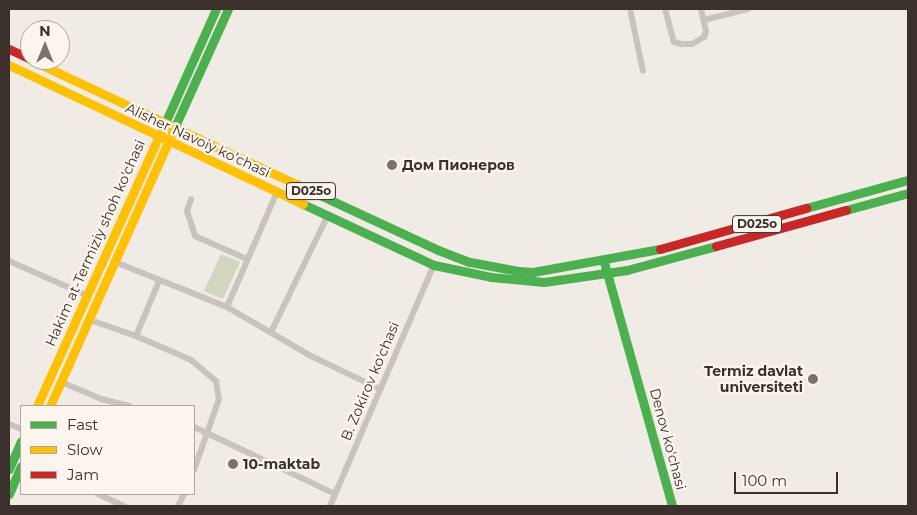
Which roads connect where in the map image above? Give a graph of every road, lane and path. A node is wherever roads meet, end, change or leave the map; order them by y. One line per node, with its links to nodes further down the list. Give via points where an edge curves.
1 (216, 9): 11 (main road, Hakim at-Termiziy shoh ko'chasi)
2 (228, 9): 12 (main road, Hakim at-Termiziy shoh ko'chasi)
3 (630, 9): 10 (street)
4 (665, 9): 7 (street, via 674,42 692,44 704,37)
5 (701, 9): 7 (street)
6 (748, 9): 7 (street)
7 (704, 20)
8 (9, 66): 13 (main road, Alisher Navoiy ko’chasi)
9 (52, 70): 11 (main road, Alisher Navoiy ko’chasi / D025o)
10 (643, 71)
11 (162, 123): 12 (main road, Alisher Navoiy ko’chasi / D025o); 13 (main road, Hakim at-Termiziy shoh ko'chasi)
12 (174, 128): 14 (main road, Hakim at-Termiziy shoh ko'chasi); 23 (main road, Alisher Navoiy ko’chasi / D025o, via 470,262 533,272)
13 (157, 136): 14 (main road, Alisher Navoiy ko’chasi); 27 (main road, Hakim at-Termiziy shoh ko'chasi)
14 (169, 141): 16 (main road, Alisher Navoiy ko’chasi); 22 (main road, Hakim at-Termiziy shoh ko'chasi)
15 (908, 180): 23 (main road, D025o, via 798,213)
16 (277, 192): 19 (main road, Alisher Navoiy ko’chasi); 20 (street)
17 (908, 193): 25 (main road, D025o)
18 (191, 199): 20 (street, via 187,211 195,236)
19 (328, 215): 24 (main road, Alisher Navoiy ko’chasi); 30 (street)
20 (247, 259): 28 (street)
21 (9, 262): 27 (street)
22 (115, 262): 26 (street); 29 (main road, Hakim at-Termiziy shoh ko'chasi)
23 (604, 262): 25 (main road, Denov ko'chasi)
24 (434, 265): 25 (main road, Alisher Navoiy ko’chasi, via 492,277 544,282); 33 (street, B. Zokirov ko'chasi)
25 (608, 274): 48 (main road, Denov ko'chasi)
26 (159, 280): 28 (street); 31 (street)
27 (86, 295): 34 (main road, Hakim at-Termiziy shoh ko'chasi)
28 (226, 307): 30 (street)
29 (90, 320): 31 (street); 32 (main road, Hakim at-Termiziy shoh ko'chasi)
30 (271, 332): 33 (street, via 309,355)
31 (136, 336): 38 (street, via 191,360 216,381 219,399)
32 (61, 382): 35 (main road, Hakim at-Termiziy shoh ko'chasi); 36 (street)
33 (380, 389): 44 (street, B. Zokirov ko'chasi)
34 (37, 405)
35 (50, 405)
36 (125, 405)
37 (195, 427): 38 (street)
38 (210, 433): 41 (street); 44 (street)
39 (20, 443): 42 (main road)
40 (20, 468): 43 (main road)
41 (195, 468)
42 (9, 469)
43 (9, 494)
44 (335, 494): 47 (street, B. Zokirov ko'chasi)
45 (100, 495): 46 (street)
46 (124, 506)
47 (330, 506)
48 (672, 506)

